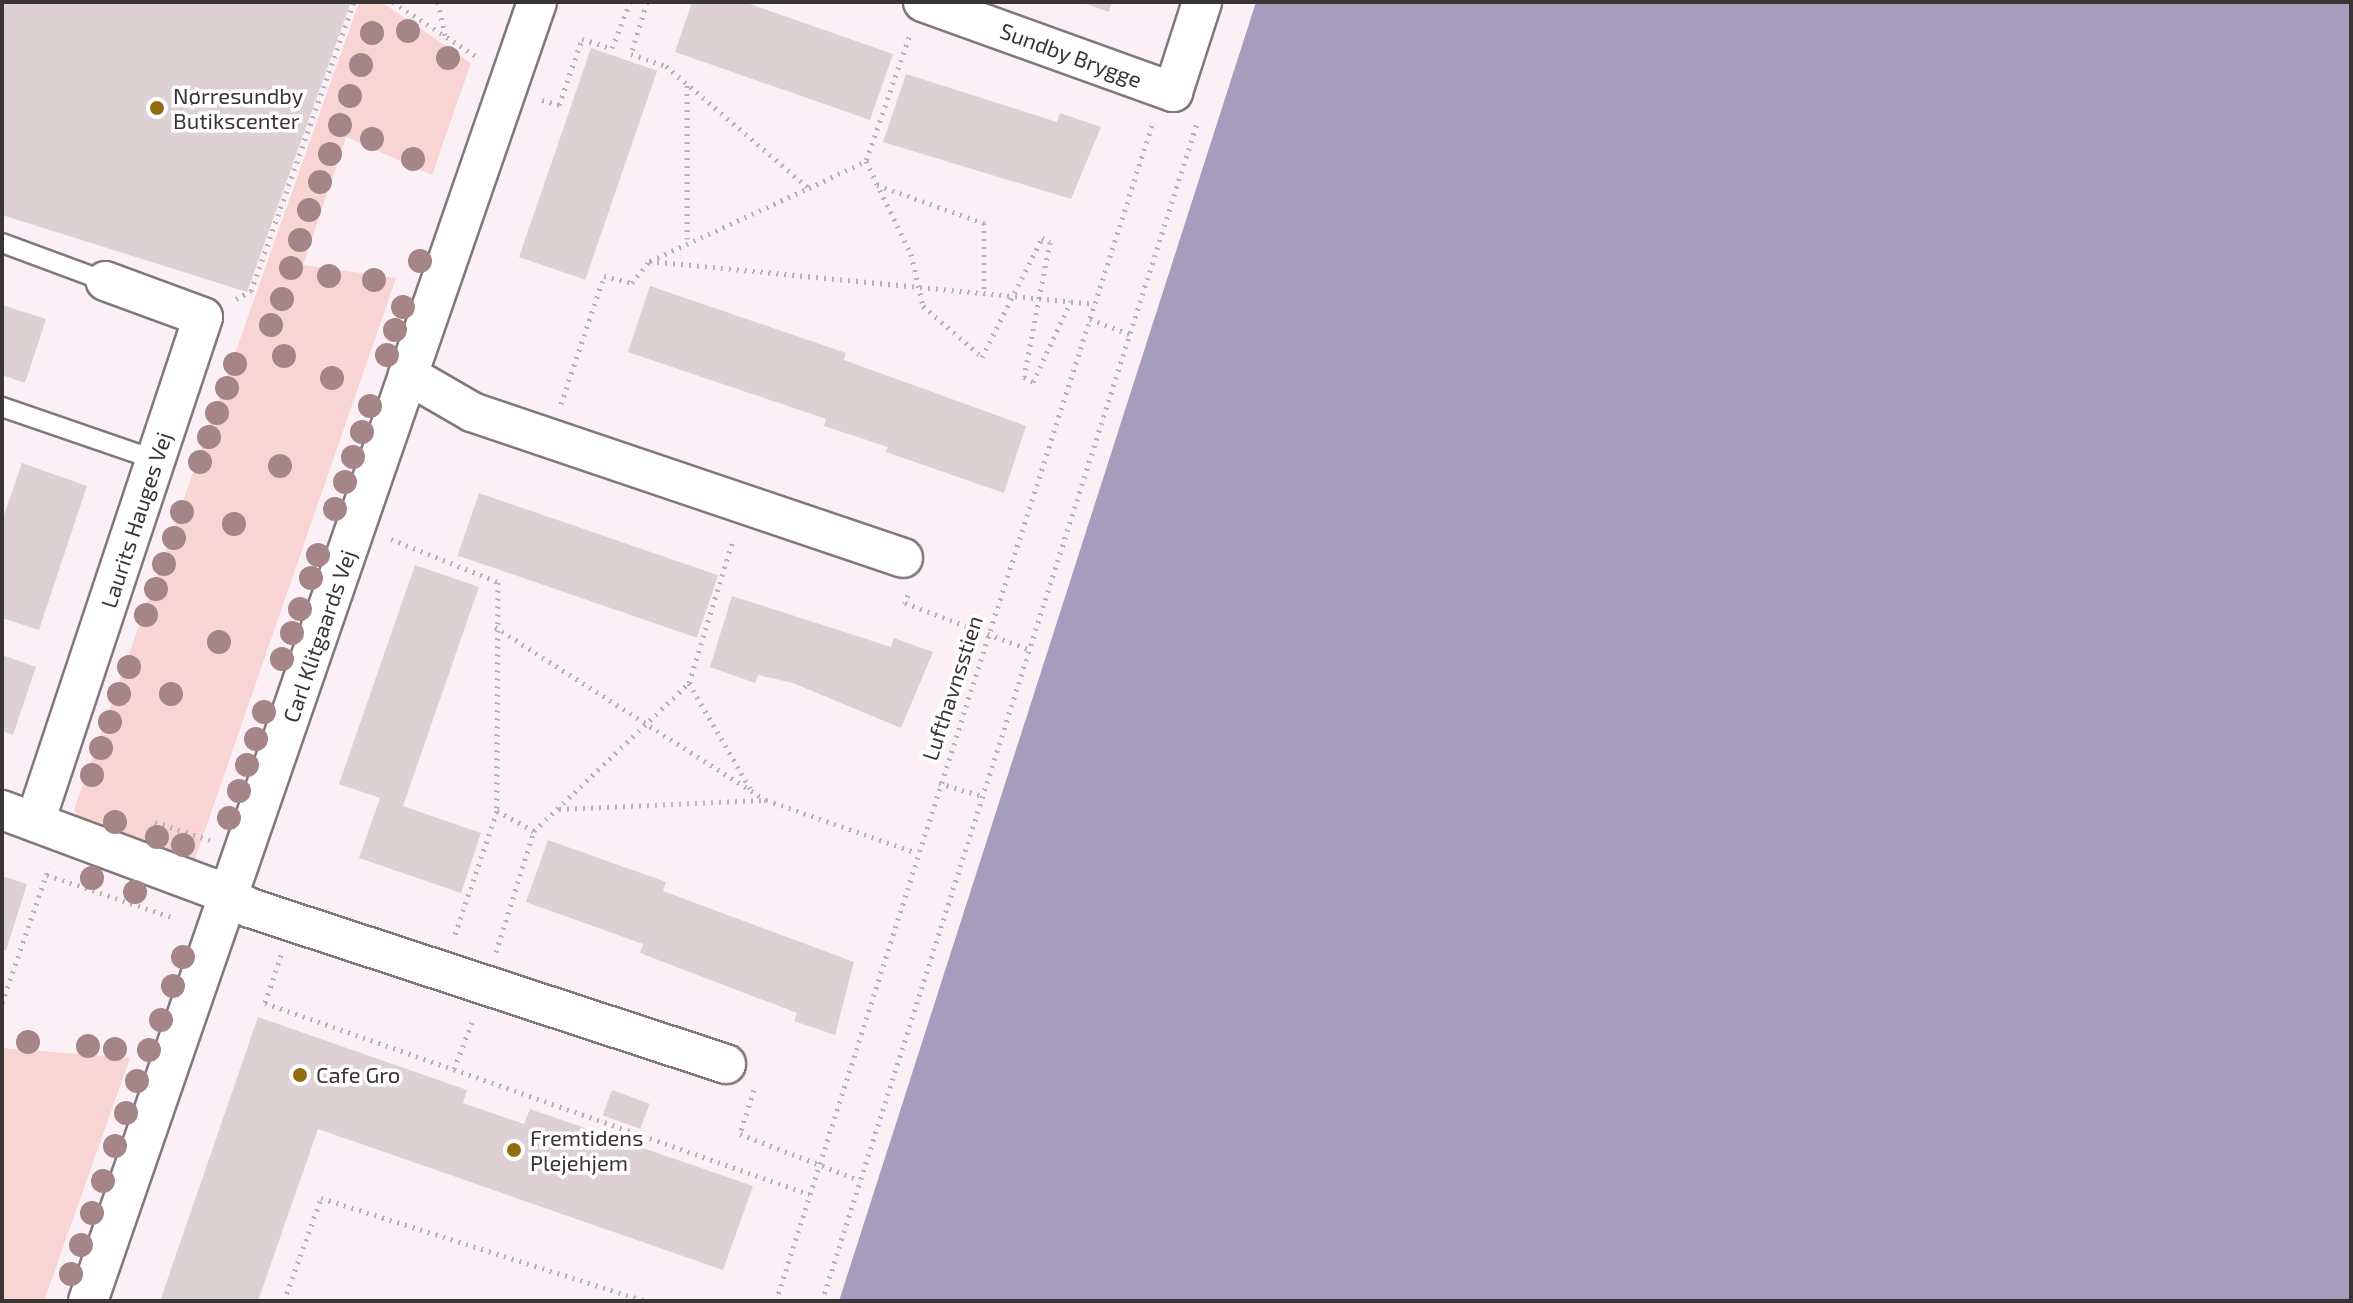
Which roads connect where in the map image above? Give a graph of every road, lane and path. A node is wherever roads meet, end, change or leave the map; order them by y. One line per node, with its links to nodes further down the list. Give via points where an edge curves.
1 (354, 2): 27 (path, via 251,291)
2 (393, 2): 9 (path)
3 (438, 2): 9 (path)
4 (537, 2): 12 (street, Carl Klitgaards Vej)
5 (630, 2): 12 (path, via 612,48 582,39 559,105)
6 (647, 2): 11 (path, via 631,54 666,66)
7 (1202, 2): 13 (street)
8 (917, 16): 13 (street, Sundby Brygge); 14 (path)
9 (445, 36): 10 (path)
10 (480, 59)
11 (687, 85): 16 (path); 17 (path)
12 (507, 88): 30 (street, Carl Klitgaards Vej)
13 (1173, 92): 26 (path, Lufthavnsstien, via 1155,118); 29 (path, via 1202,105)
14 (866, 161): 15 (path); 16 (path)
15 (877, 185): 21 (path, via 911,254); 22 (path, via 984,223)
16 (809, 188): 17 (path)
17 (687, 239): 19 (path)
18 (2, 243): 20 (lane)
19 (649, 261): 21 (path); 32 (path, via 632,283 604,276)
20 (105, 281): 27 (street)
21 (915, 289): 22 (path); 23 (path, via 923,306 982,357)
22 (984, 295): 23 (path)
23 (1011, 296): 24 (path); 24 (path, via 1042,238 1050,242)
24 (1039, 298): 25 (path); 25 (path, via 1024,377 1033,382)
25 (1071, 301): 26 (path)
26 (1094, 304): 28 (path, Lufthavnsstien)
27 (203, 317): 33 (street, Laurits Hauges Vej)
28 (1089, 319): 29 (path); 38 (path, Lufthavnsstien)
29 (1134, 336): 39 (path)
30 (408, 375): 32 (street, via 472,412); 35 (street, Carl Klitgaards Vej)
31 (2, 407): 33 (lane)
32 (550, 439): 34 (street)
33 (156, 460): 48 (street, Laurits Hauges Vej)
34 (745, 504): 36 (street); 40 (path)
35 (357, 525): 37 (path, via 498,582); 52 (street, Carl Klitgaards Vej)
36 (903, 558)
37 (495, 627): 41 (path); 47 (path)
38 (986, 633): 39 (path); 42 (path, Lufthavnsstien)
39 (1028, 649): 44 (path)
40 (689, 683): 41 (path); 43 (path)
41 (646, 724): 43 (path); 46 (path)
42 (939, 783): 44 (path); 50 (path, Lufthavnsstien)
43 (751, 791): 45 (path)
44 (982, 796): 61 (path)
45 (766, 800): 46 (path); 50 (path)
46 (559, 809): 49 (path)
47 (497, 811): 49 (path); 55 (path)
48 (32, 823): 51 (path); 52 (street)
49 (534, 831): 56 (path)
50 (917, 853): 60 (path, Lufthavnsstien)
51 (47, 875): 53 (path); 57 (path)
52 (230, 898): 54 (street); 64 (street, Carl Klitgaards Vej)
53 (181, 921)
54 (292, 922): 55 (street); 58 (path, via 265,1003)
55 (443, 971): 56 (street)
56 (485, 985): 58 (path); 59 (street)
57 (2, 1003)
58 (454, 1069): 62 (path)
59 (741, 1073): 60 (path, via 740,1134)
60 (818, 1166): 61 (path); 62 (path, Lufthavnsstien)
61 (859, 1180): 68 (path)
62 (809, 1194): 67 (path, Lufthavnsstien)
63 (623, 1298): 65 (path, via 321,1198); 66 (path)
64 (88, 1301)
65 (284, 1301)
66 (645, 1301)
67 (776, 1301)
68 (822, 1301)

